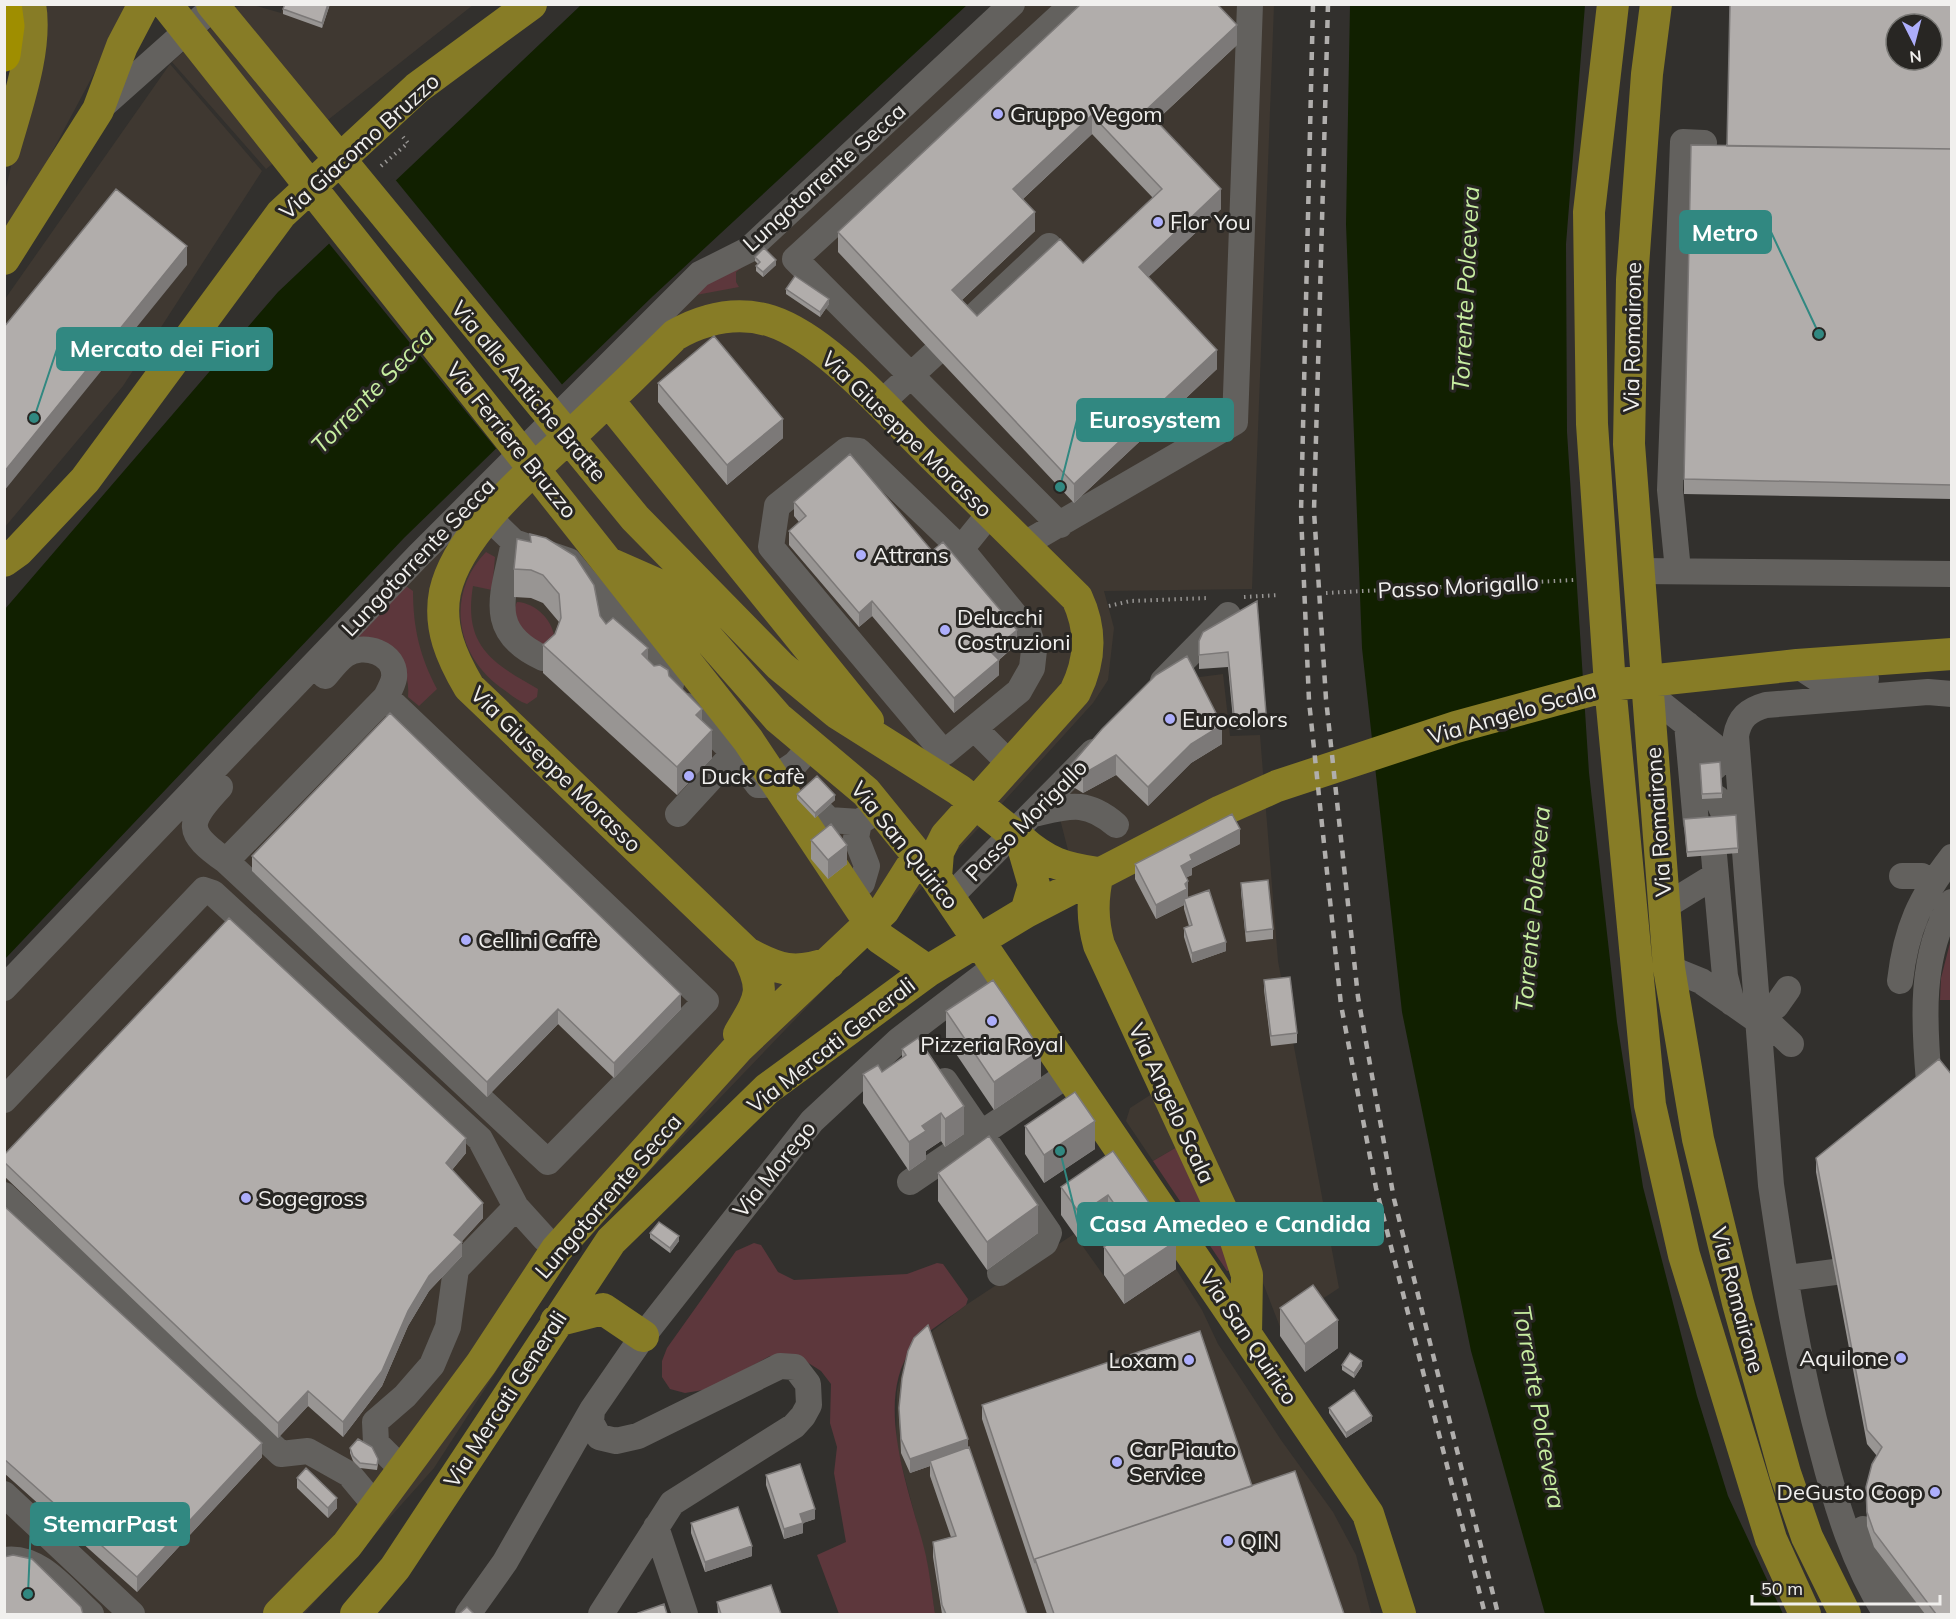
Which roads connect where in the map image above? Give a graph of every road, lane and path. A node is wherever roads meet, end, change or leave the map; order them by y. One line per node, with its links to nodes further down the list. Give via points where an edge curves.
1 (5, 4): 15 (highway, via 8,26)
2 (30, 4): 18 (main road, via 33,21 23,81)
3 (144, 4): 16 (main road, via 122,46)
4 (166, 4): 34 (main road, Via Ferriere Bruzzo)
5 (212, 4): 29 (main road, Via alle Antiche Bratte, via 504,361)
6 (218, 4): 16 (street)
7 (531, 4): 33 (main road, Via Giacomo Bruzzo, via 417,88 281,214 85,480)
8 (1012, 4): 83 (street, Lungotorrente Secca, via 748,250 700,274 419,555)
9 (1073, 4): 23 (street, via 795,259)
10 (1250, 4): 14 (street)
11 (1613, 4): 48 (main road, via 1589,212 1592,424)
12 (1656, 4): 36 (main road, Via Romairone, via 1632,280 1629,444)
13 (1228, 20): 14 (street)
14 (1249, 42): 28 (street, via 1235,422)
15 (4, 55)
16 (99, 110): 20 (main road)
17 (1704, 143): 35 (street, via 1683,142 1670,490)
18 (4, 151)
19 (1049, 246): 21 (street)
20 (4, 259)
21 (966, 324)
22 (934, 354): 23 (street)
23 (911, 375): 25 (street); 28 (street)
24 (608, 400): 25 (main road, Via Giuseppe Morasso, via 675,335 706,321 738,316 770,321 800,335 836,362); 27 (main road, Via Giuseppe Morasso); 56 (main road, Via alle Antiche Bratte)
25 (880, 404): 26 (main road, Via Giuseppe Morasso)
26 (990, 513): 31 (main road, Via Giuseppe Morasso); 32 (street)
27 (488, 517): 30 (street); 77 (main road, Via Giuseppe Morasso, via 455,563 445,594 444,629 463,677)
28 (1060, 525): 31 (street)
29 (655, 538): 39 (main road); 56 (main road, Via alle Antiche Bratte, via 780,666 837,713)
30 (514, 542): 45 (street, via 503,621 513,639); 57 (street, via 569,561 678,694)
31 (1023, 545): 43 (main road, Via Giuseppe Morasso, via 1077,598)
32 (961, 549): 54 (street, via 1028,631 1034,650 1032,668 1019,691); 54 (street, via 854,449 847,450 777,506 771,547 944,753)
33 (4, 561)
34 (613, 565): 39 (main road, Via San Quirico); 81 (main road, Via Mercati Generali, via 748,740 880,938)
35 (1678, 570): 36 (street); 37 (street)
36 (1638, 571): 49 (main road, Via Romairone)
37 (1952, 574)
38 (1577, 580): 40 (path, Passo Morigallo)
39 (663, 587): 58 (main road, Via San Quirico, via 765,703)
40 (1326, 593)
41 (1279, 595): 42 (path)
42 (1225, 603): 43 (path, via 1130,601); 52 (street)
43 (1083, 612): 59 (main road, Via Giuseppe Morasso, via 1089,650 1081,680 1075,692)
44 (1952, 654): 46 (main road, Via Angelo Scala)
45 (543, 658)
46 (1797, 665): 47 (street, via 1823,682 1919,676 1946,679); 48 (main road, Via Angelo Scala)
47 (1952, 684)
48 (1610, 685): 70 (main road, Via Angelo Scala, via 1456,727 1277,786); 113 (main road, via 1650,1105 1684,1255 1772,1539)
49 (1649, 694): 53 (street); 74 (main road, Via Romairone)
50 (1952, 694): 123 (street, via 1928,692 1766,705 1753,709 1741,720 1737,736 1771,1185 1793,1324 1810,1408 1837,1508 1868,1585)
51 (386, 696): 68 (street); 68 (street, via 394,677 391,663 375,650 361,648 345,654 197,811 196,835); 68 (street, via 706,1001 548,1162)
52 (1145, 699)
53 (1687, 724): 60 (street, via 1713,746); 62 (street)
54 (975, 729): 59 (street)
55 (1113, 732): 66 (street, Passo Morigallo)
56 (883, 741): 66 (main road, Via alle Antiche Bratte, via 959,790)
57 (734, 753): 58 (street, via 759,785); 63 (street)
58 (803, 755): 61 (street); 64 (main road, Via San Quirico, via 844,772)
59 (1010, 764): 71 (main road, Via Giuseppe Morasso, via 946,836 938,852)
60 (1716, 767)
61 (808, 789)
62 (1709, 812)
63 (678, 814)
64 (847, 814): 71 (main road, Via San Quirico); 72 (street, via 867,867)
65 (1116, 825): 66 (street, via 1100,811 1073,805)
66 (1027, 827): 70 (main road, Via alle Antiche Bratte, via 1038,855 1057,865); 71 (street, Passo Morigallo); 75 (main road, via 1034,885)
67 (1952, 857): 82 (street, via 1927,890 1910,927)
68 (226, 861)
69 (1713, 861): 74 (street); 76 (street); 76 (street)
70 (1098, 873): 75 (main road, Via Angelo Scala); 105 (main road, Via Angelo Scala, via 1092,898 1099,945 1236,1241 1247,1275)
71 (935, 877): 78 (main road, Lungotorrente Secca, via 884,910); 79 (main road, Via San Quirico)
72 (862, 883)
73 (1952, 902): 91 (street, via 1926,982 1924,1020)
74 (1665, 907): 80 (main road, Via Romairone)
75 (1026, 912): 81 (main road, Via Angelo Scala)
76 (1721, 918): 85 (street, via 1725,976)
77 (747, 953): 78 (main road, Via Giuseppe Morasso, via 773,967 794,971); 89 (main road, Via Giuseppe Morasso, via 758,975 760,998)
78 (829, 963): 89 (main road, Lungotorrente Secca)
79 (996, 966): 90 (main road, Via San Quirico); 106 (street, Via Morego, via 899,1040 812,1121)
80 (1669, 968): 85 (street, via 1701,981); 122 (main road, Via Romairone, via 1698,1139 1738,1304 1807,1537)
81 (928, 971): 99 (main road, Via Mercati Generali, via 767,1089)
82 (1900, 981)
83 (4, 988)
84 (1788, 988): 86 (street, via 1770,1011)
85 (1732, 1003): 86 (street)
86 (1754, 1018): 87 (street, via 1772,1026)
87 (1791, 1044)
88 (933, 1063): 93 (street)
89 (718, 1070): 116 (main road, Lungotorrente Secca, via 556,1250 481,1364 347,1545)
90 (1070, 1073): 93 (street); 105 (main road, Via San Quirico)
91 (1943, 1083)
92 (4, 1100): 97 (street, via 204,890 213,893 480,1139)
93 (981, 1134): 95 (street); 101 (street, via 1049,1233 1045,1243)
94 (1785, 1138): 102 (street, via 1787,1214)
95 (910, 1182)
96 (4, 1195): 110 (street, via 281,1454 308,1451 349,1474)
97 (516, 1207): 98 (street); 108 (street, via 456,1269 448,1327 432,1365 375,1422 376,1443)
98 (545, 1239)
99 (605, 1250): 103 (main road); 104 (main road, Via Mercati Generali)
100 (1835, 1272): 102 (street)
101 (1000, 1273)
102 (1796, 1277): 124 (street, via 1831,1442 1881,1569)
103 (603, 1308): 104 (main road); 106 (main road)
104 (556, 1321): 117 (main road, Via Mercati Generali, via 395,1568)
105 (1246, 1334): 121 (main road, Via San Quirico, via 1368,1514)
106 (643, 1336): 107 (street, Via Morego)
107 (592, 1410): 111 (street, via 591,1422 599,1437 616,1442 628,1440 766,1370 795,1366 805,1378 809,1405 794,1426 672,1503); 118 (street, Via Morego, via 505,1562)
108 (395, 1462)
109 (4, 1494): 115 (street)
110 (369, 1498)
111 (656, 1527): 119 (street); 120 (street)
112 (4, 1560): 114 (street, via 24,1560 41,1568)
113 (1803, 1611)
114 (91, 1614)
115 (132, 1614)
116 (279, 1614)
117 (356, 1614)
118 (468, 1614)
119 (601, 1614)
120 (685, 1614)
121 (1400, 1614)
122 (1845, 1614)
123 (1886, 1614)
124 (1912, 1614)

